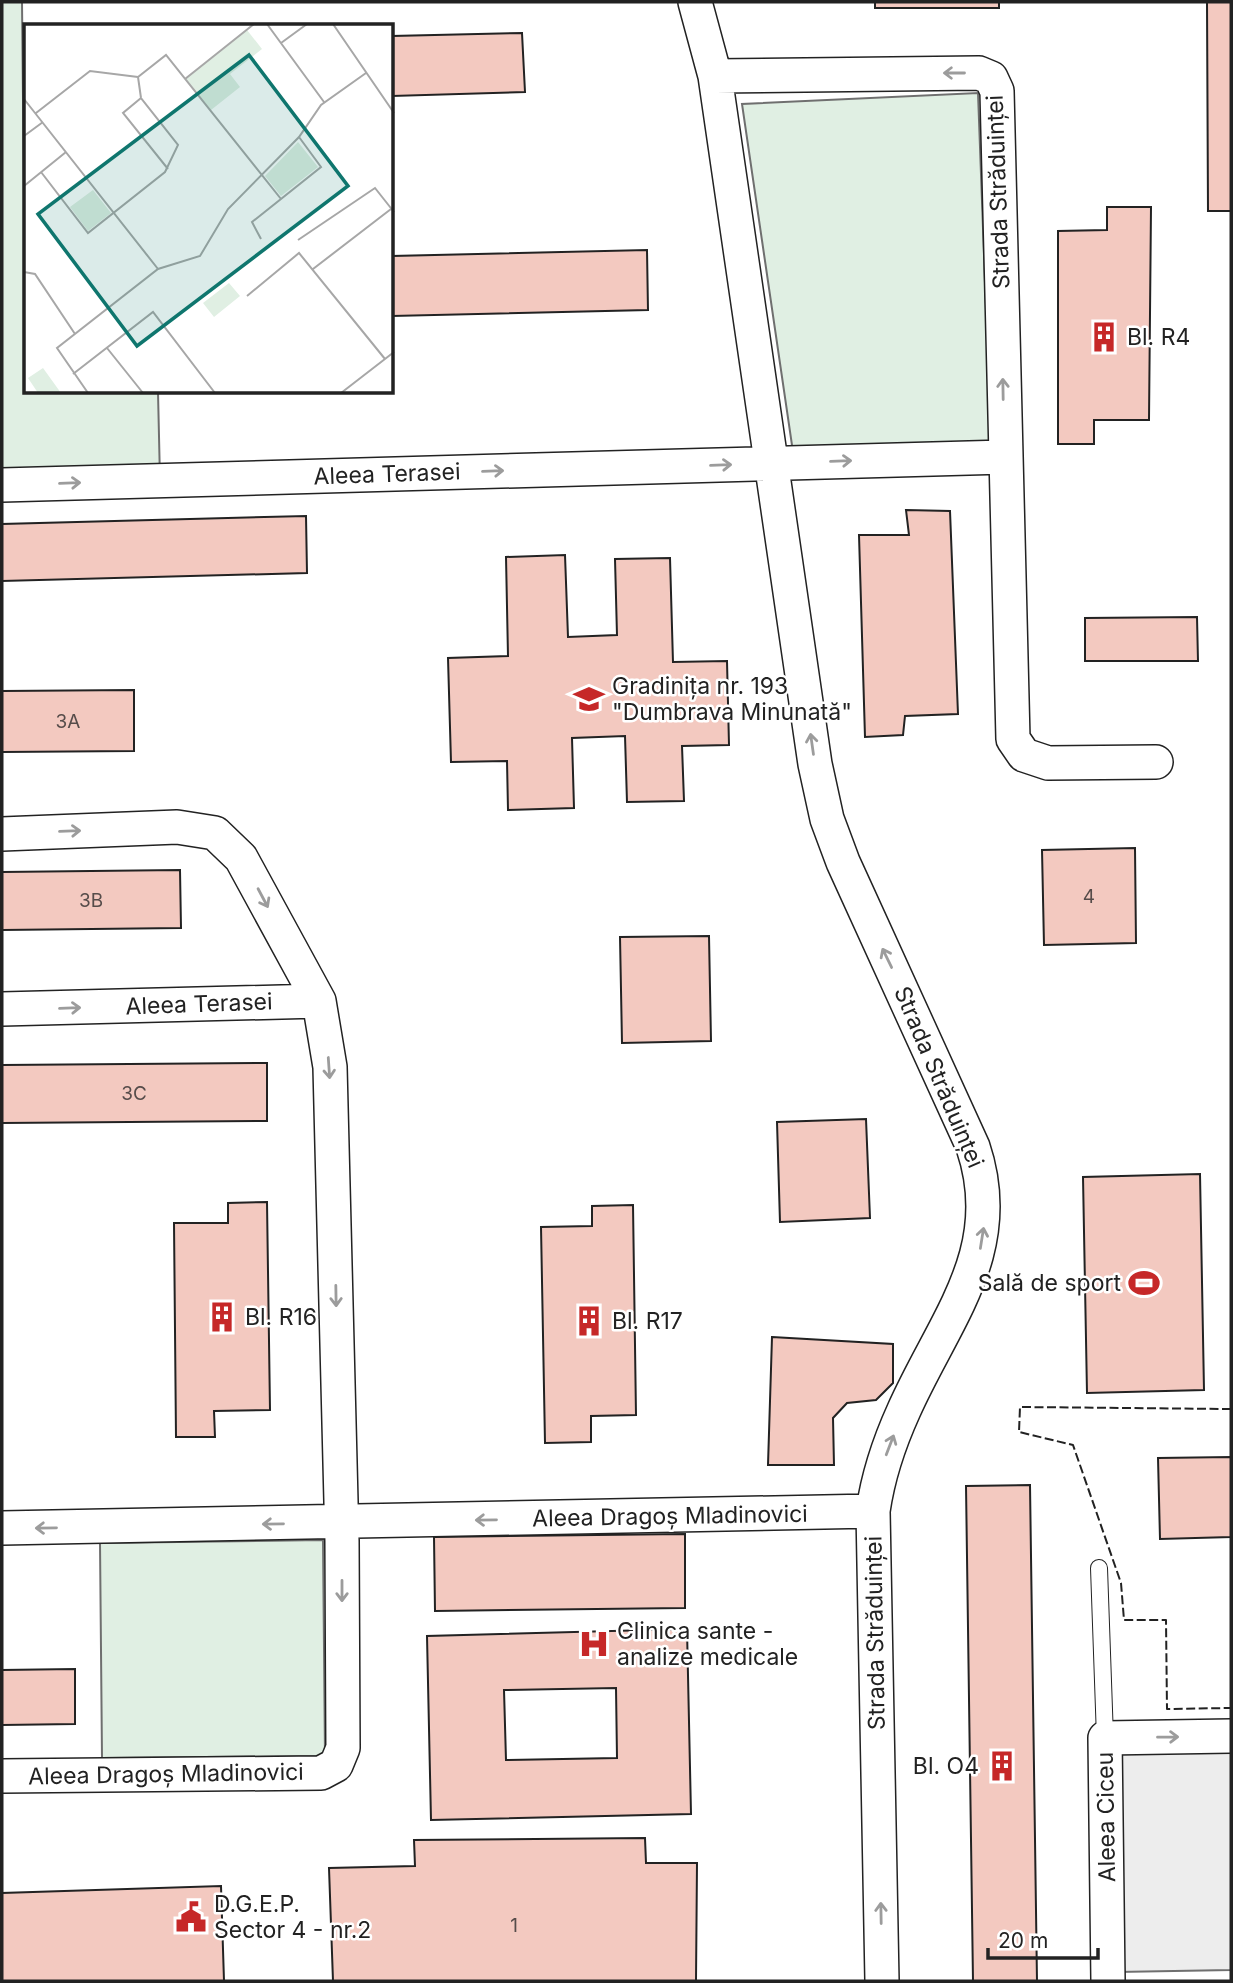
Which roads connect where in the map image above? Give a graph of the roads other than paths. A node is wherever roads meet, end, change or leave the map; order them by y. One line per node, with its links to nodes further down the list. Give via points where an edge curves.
1 (695, 2): 2 (street, Strada Străduinței)
2 (715, 76): 3 (street, Strada Străduinței, one-way to 2, via 997,91 991,78 979,73); 4 (street, Strada Străduinței)
3 (1005, 457): 4 (street, one-way to 3); 6 (street, Strada Străduinței, via 1013,739 1024,755 1048,763)
4 (773, 463): 5 (street, Aleea Terasei, one-way to 4); 10 (street, Strada Străduinței, one-way to 4, via 881,1468 904,1410 972,1276 985,1200 973,1147 827,819 815,764)
5 (2, 485)
6 (1156, 762)
7 (2, 834): 8 (street, one-way to 8, via 177,827 215,833 241,858)
8 (319, 1001): 9 (street, Aleea Terasei, one-way to 8); 11 (street, Aleea Dragoș Mladinovici, one-way to 11, via 330,1067)
9 (2, 1009)
10 (873, 1511): 11 (street, Aleea Dragoș Mladinovici, one-way to 11); 17 (street, Strada Străduinței, one-way to 10)
11 (341, 1523): 12 (street, Aleea Dragoș Mladinovici, one-way to 12); 16 (street, Aleea Dragoș Mladinovici, one-way to 16, via 343,1748 336,1765 321,1773)
12 (2, 1528)
13 (1099, 1569): 15 (lane)
14 (1231, 1736): 15 (street, Aleea Ciceu, one-way to 14)
15 (1105, 1738): 18 (street, Aleea Ciceu)
16 (2, 1776)
17 (882, 1981)
18 (1108, 1981)

